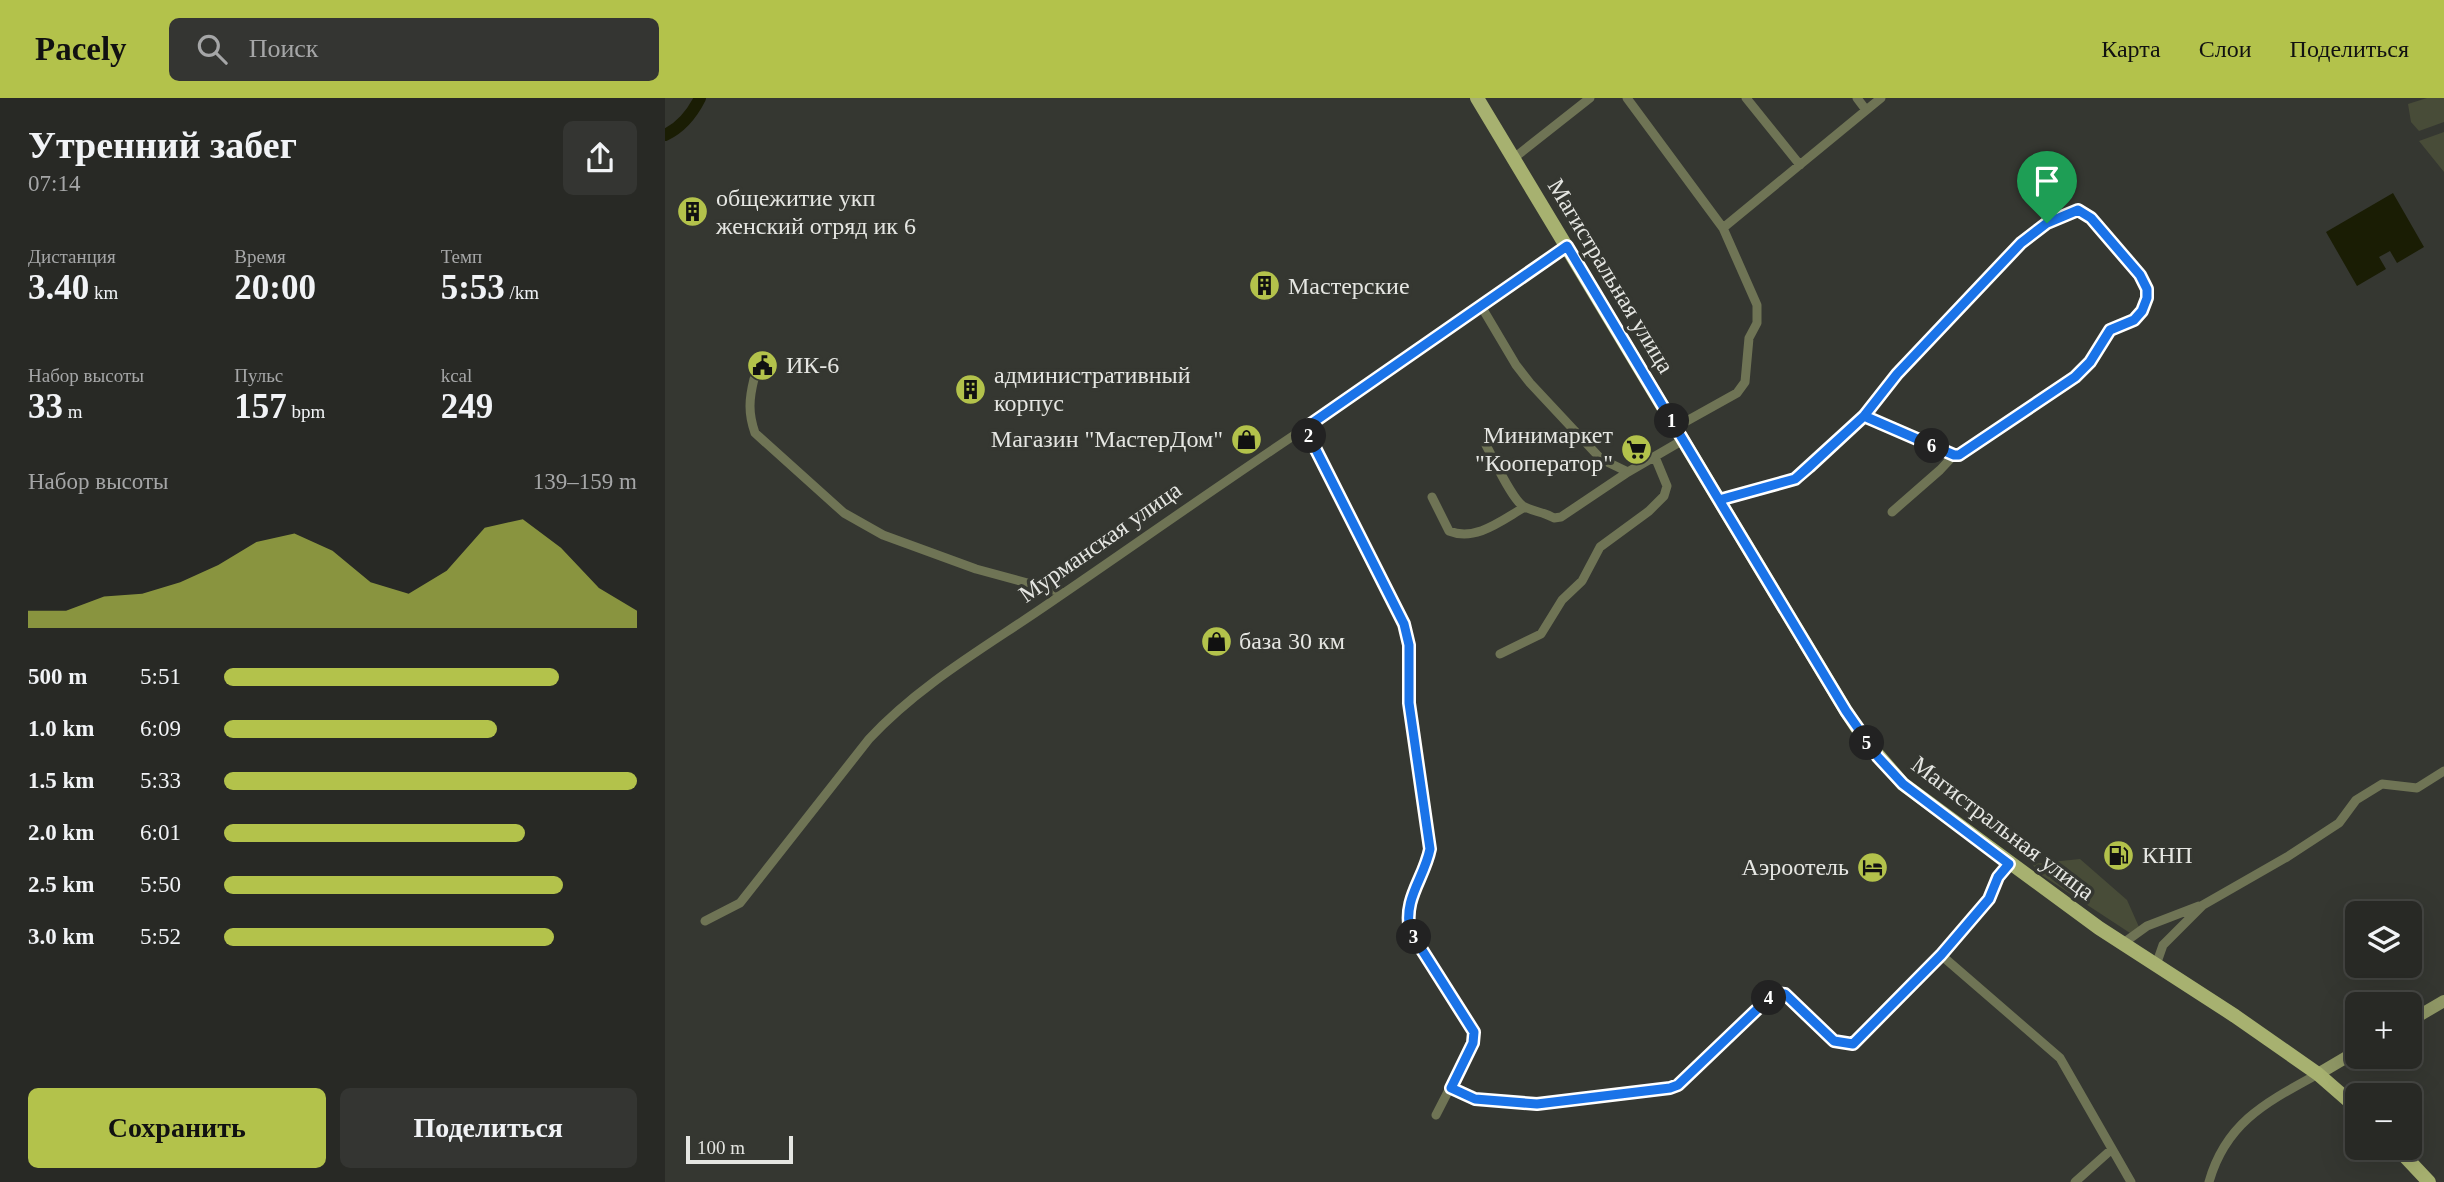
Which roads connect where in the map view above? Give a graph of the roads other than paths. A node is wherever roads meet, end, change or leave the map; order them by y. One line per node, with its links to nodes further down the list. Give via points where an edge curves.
1 (1477, 98): 8 (main road, Магистральная улица)
2 (1590, 98): 8 (street)
3 (1627, 98): 10 (street)
4 (1746, 98): 9 (street)
5 (1857, 98): 7 (street)
6 (1881, 98): 7 (street)
7 (1866, 110): 9 (street)
8 (1514, 158): 11 (main road, Магистральная улица)
9 (1800, 165): 10 (street)
10 (1723, 228): 15 (street, via 1757,305 1745,382 1737,393)
11 (1567, 246): 12 (street, Мурманская улица); 15 (main road, Магистральная улица)
12 (1481, 306): 16 (street, Мурманская улица); 21 (street, via 1530,383 1601,459)
13 (754, 379): 26 (street, via 749,415 755,433 844,513 883,535 976,569)
14 (1864, 416): 19 (street); 19 (street, via 1897,374 2021,243 2047,223 2078,210 2091,218 2140,275 2147,289 2142,311 2134,320 2110,330 2075,377); 23 (street, via 1795,479)
15 (1676, 427): 17 (main road, Магистральная улица)
16 (1305, 428): 26 (street, Мурманская улица); 39 (street, via 1397,607 1409,645 1409,703 1430,849 1409,903 1410,931 1474,1032)
17 (1683, 440): 20 (street); 23 (main road, Магистральная улица)
18 (1486, 445): 24 (street)
19 (1954, 455): 25 (street)
20 (1655, 457): 21 (street); 27 (street, via 1667,486 1664,496 1600,547 1582,581 1562,600 1541,634)
21 (1628, 472): 24 (street, via 1560,517)
22 (1433, 497): 24 (street, via 1449,531 1462,536 1480,532)
23 (1719, 500): 29 (main road, Магистральная улица, via 1878,757 1903,784)
24 (1525, 507)
25 (1892, 512)
26 (1064, 593): 31 (street, Мурманская улица, via 891,715 740,904)
27 (1500, 654)
28 (2444, 771): 30 (street, via 2417,788 2382,784 2356,800 2328,830)
29 (2009, 864): 32 (main road, Магистральная улица); 33 (street, via 1989,899)
30 (2203, 905): 32 (street, via 2147,926); 34 (street, via 2163,945)
31 (705, 921)
32 (2122, 944): 34 (main road, Магистральная улица)
33 (1941, 955): 39 (street, via 1853,1044 1834,1041 1780,993 1771,996 1670,1088 1537,1104 1475,1099); 42 (street, via 2060,1058)
34 (2156, 965): 38 (main road, Магистральная улица)
35 (2444, 1001): 36 (street)
36 (2422, 1014)
37 (2345, 1058): 38 (street)
38 (2318, 1074): 40 (main road, Магистральная улица); 46 (street, via 2255,1111 2237,1128 2221,1150)
39 (1451, 1088): 41 (street)
40 (2345, 1098)
41 (1436, 1115)
42 (2112, 1149): 44 (street); 45 (street)
43 (2408, 1160): 47 (main road)
44 (2075, 1182)
45 (2131, 1182)
46 (2209, 1182)
47 (2429, 1182)

